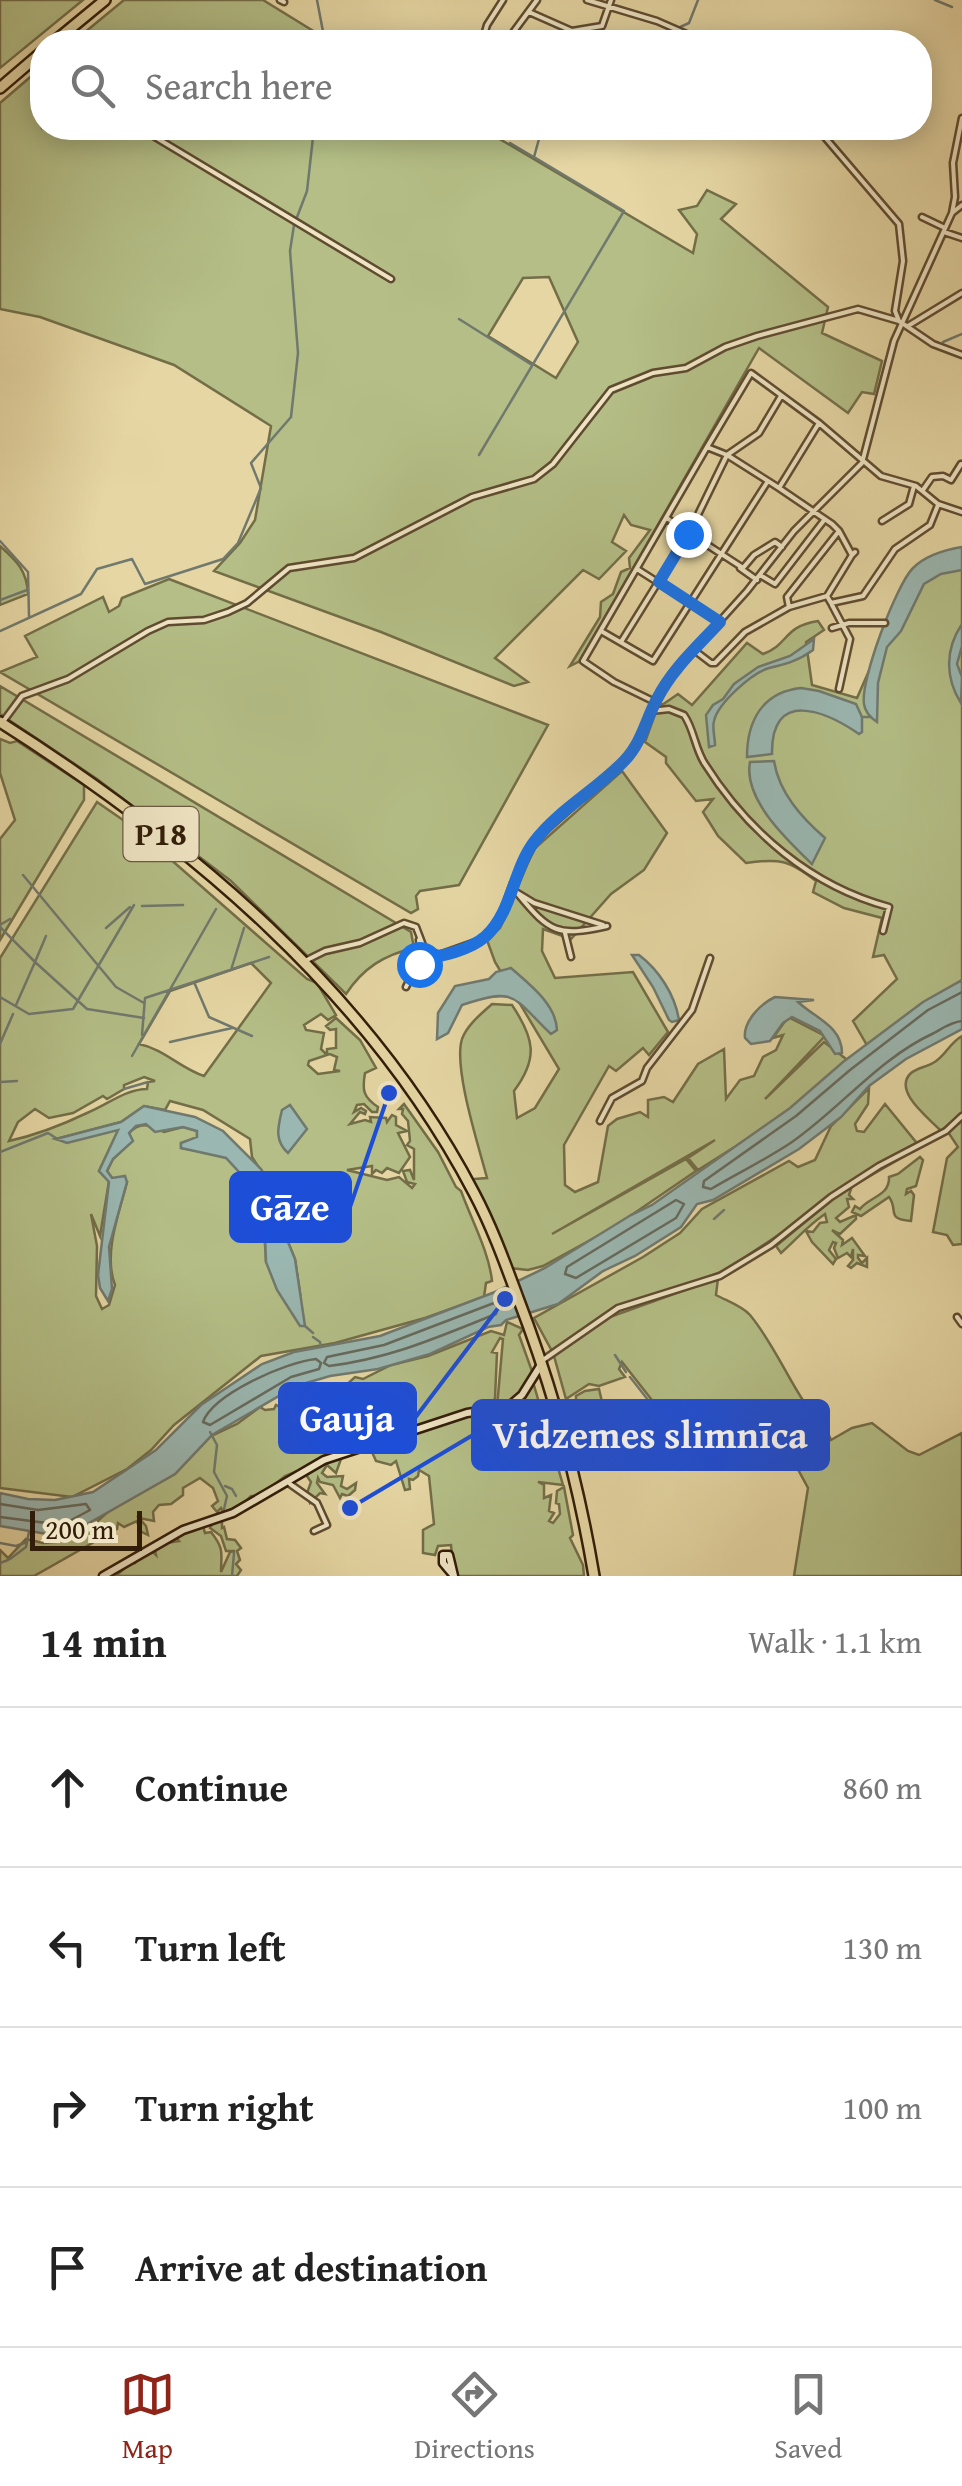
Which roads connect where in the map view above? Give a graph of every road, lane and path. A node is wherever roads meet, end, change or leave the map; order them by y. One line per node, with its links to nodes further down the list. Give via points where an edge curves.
1 (105, 0): 7 (main road)
2 (504, 0): 8 (street)
3 (537, 0): 6 (street)
4 (587, 0): 5 (street)
5 (610, 3): 11 (street, via 602,26); 12 (street)
6 (529, 12): 9 (street); 10 (street)
7 (69, 30)
8 (486, 30)
9 (515, 30)
10 (574, 30)
11 (581, 30)
12 (678, 30)
13 (28, 64): 14 (main road)
14 (0, 88)
15 (962, 118): 19 (street)
16 (160, 140): 23 (street)
17 (827, 140): 25 (street, via 900,224)
18 (962, 206): 19 (street)
19 (952, 213): 21 (street)
20 (922, 217): 21 (street)
21 (945, 230): 22 (street); 25 (street)
22 (962, 238)
23 (391, 279)
24 (962, 293): 26 (street)
25 (900, 322): 26 (street); 32 (street); 65 (street, via 851,310 757,336 686,368 611,390 534,479 472,497 354,558 289,568 228,612 148,630 68,679 22,696)
26 (908, 326): 27 (street)
27 (962, 355)
28 (781, 396): 29 (street); 30 (street, via 750,373); 31 (street, via 759,433)
29 (819, 423): 32 (street); 36 (street)
30 (707, 446): 31 (street); 41 (street)
31 (727, 455): 34 (street); 45 (street)
32 (864, 460): 35 (street, via 886,479); 39 (street)
33 (961, 464): 37 (street, via 951,480 932,476)
34 (768, 481): 36 (street); 47 (street)
35 (914, 486): 37 (street); 43 (street, via 909,504)
36 (779, 488): 39 (street)
37 (923, 490): 38 (street)
38 (938, 504): 40 (street); 53 (street, via 930,525 895,549 863,596)
39 (813, 511): 42 (street); 46 (street)
40 (962, 512)
41 (666, 519): 45 (street); 48 (street)
42 (825, 519): 44 (street); 49 (street, via 775,584)
43 (882, 521)
44 (839, 530): 51 (street, via 854,554); 54 (street, via 787,597)
45 (688, 533): 47 (street); 50 (street)
46 (782, 546): 47 (street, via 764,547 743,568); 49 (street)
47 (721, 555): 49 (street); 52 (street)
48 (636, 569): 50 (street); 59 (street)
49 (758, 577): 55 (street)
50 (659, 582): 52 (street); 60 (street)
51 (827, 596): 53 (street); 54 (street)
52 (691, 602): 55 (street); 60 (street, via 654,661)
53 (831, 603): 57 (street)
54 (789, 607): 61 (street, via 745,632 715,662)
55 (720, 622): 61 (street)
56 (885, 624): 57 (street)
57 (841, 626): 58 (street); 62 (street, via 850,644)
58 (832, 628)
59 (600, 631): 60 (street); 63 (street, via 583,662)
60 (620, 642)
61 (694, 650): 63 (street)
62 (839, 689)
63 (654, 702): 64 (street)
64 (652, 711): 66 (street, via 628,757 537,838); 68 (street, via 684,715 703,761 754,829 815,878 890,908)
65 (1, 724): 75 (main road, P18, via 102,789 216,878)
66 (511, 889): 67 (street); 71 (street, via 487,935)
67 (518, 894): 69 (street, via 537,918); 69 (street, via 607,926)
68 (884, 931)
69 (564, 932): 73 (street)
70 (419, 940): 71 (street); 72 (street); 75 (street, via 416,927 404,924 313,955)
71 (439, 955): 72 (street)
72 (421, 956): 76 (street)
73 (572, 957)
74 (710, 958): 78 (street, via 692,1010 642,1081 612,1098)
75 (304, 964): 81 (main road, P18, via 425,1110 475,1194)
76 (406, 987)
77 (962, 1116): 81 (street, via 720,1276 618,1308)
78 (600, 1121)
79 (957, 1318): 80 (street)
80 (962, 1324)
81 (542, 1362): 85 (street, via 508,1407 330,1457 234,1513 183,1530); 87 (main road, P18, via 573,1466)
82 (290, 1484): 83 (street, via 318,1503 327,1525)
83 (314, 1531)
84 (449, 1554): 86 (street)
85 (103, 1576)
86 (454, 1576)
87 (594, 1576)

